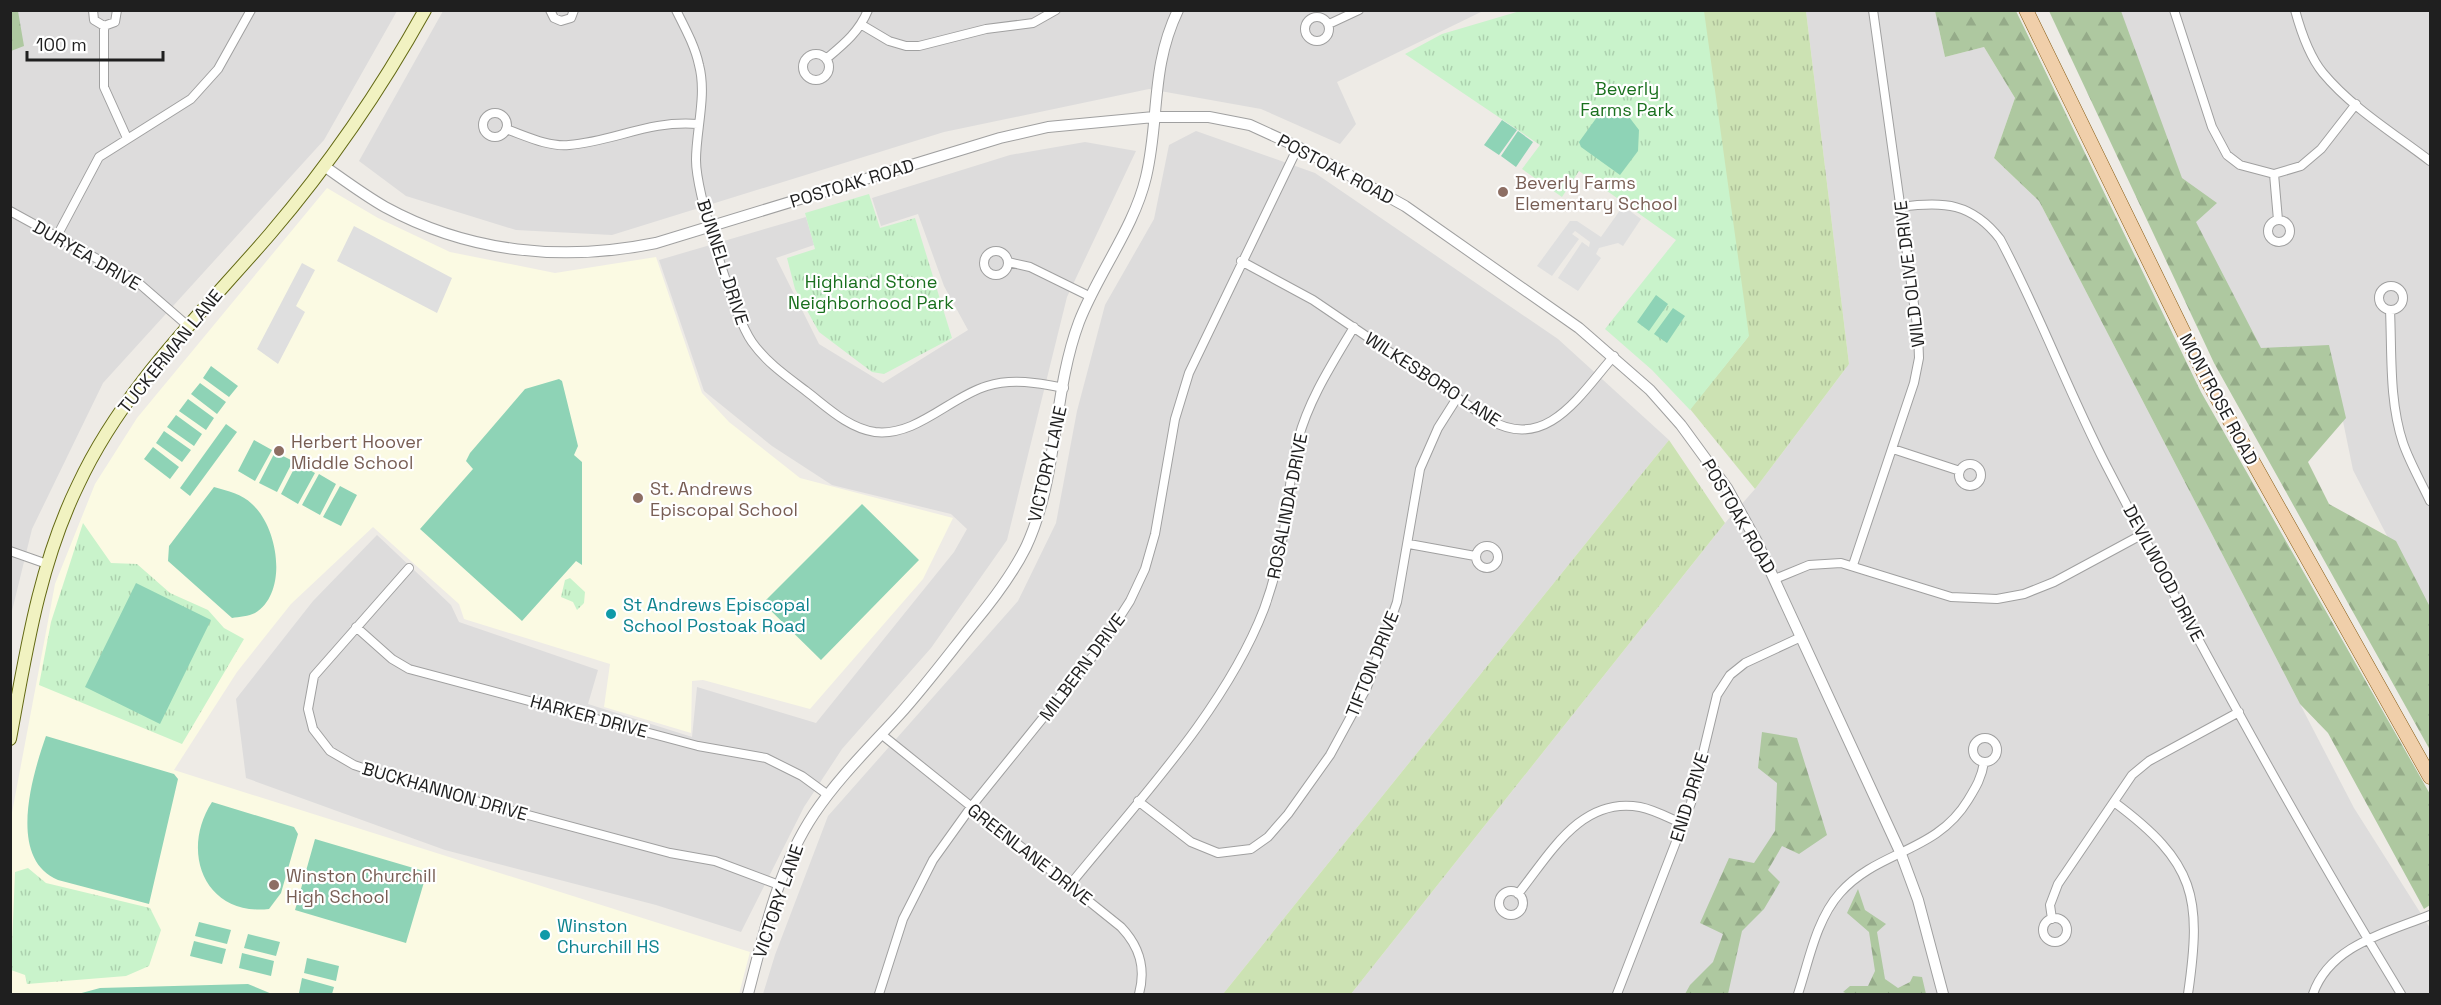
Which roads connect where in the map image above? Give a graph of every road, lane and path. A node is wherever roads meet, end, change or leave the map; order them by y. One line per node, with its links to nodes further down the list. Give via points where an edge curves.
1 (93, 10): 18 (street, via 94,20)
2 (117, 10): 18 (street, via 114,22)
3 (251, 10): 24 (street, via 207,84 191,99)
4 (425, 10): 27 (main road, TUCKERMAN LANE, via 375,93)
5 (550, 10): 6 (street, via 561,21 571,18)
6 (574, 10)
7 (676, 10): 22 (street, BUNNELL DRIVE, via 700,66)
8 (868, 10): 17 (street)
9 (1056, 10): 17 (street, via 1033,23 986,29 919,46 889,41)
10 (1178, 10): 21 (street, VICTORY LANE, via 1161,56)
11 (1359, 10): 16 (street)
12 (1873, 10): 29 (street, WILD OLIVE DRIVE)
13 (2026, 10): 60 (main road, MONTROSE ROAD, via 2207,381)
14 (2174, 10): 28 (street, via 2219,143 2240,165)
15 (2295, 10): 20 (street, via 2322,72)
16 (1329, 24)
17 (862, 25): 19 (street)
18 (104, 26): 24 (street, via 104,87)
19 (826, 59)
20 (2356, 104): 26 (street); 28 (street, via 2313,159)
21 (1154, 117): 25 (street, POSTOAK ROAD, via 1229,120); 32 (street, POSTOAK ROAD, via 1017,133); 36 (street, VICTORY LANE, via 1143,188)
22 (698, 124): 23 (street, via 664,123 568,145); 32 (street, BUNNELL DRIVE, via 696,162)
23 (506, 129)
24 (127, 138): 33 (street, via 99,157)
25 (1298, 147): 34 (street, MILBERN DRIVE); 40 (street, POSTOAK ROAD, via 1405,206)
26 (2430, 161)
27 (324, 166): 32 (street, POSTOAK ROAD, via 410,220 445,234 505,249 557,254 602,252 656,243); 38 (main road, TUCKERMAN LANE, via 271,233)
28 (2274, 174): 31 (street)
29 (1901, 207): 43 (street, WILD OLIVE DRIVE, via 1918,358); 46 (street, DEVILWOOD DRIVE, via 1930,203 1958,207 1979,217 2000,239)
30 (10, 212): 33 (street, DURYEA DRIVE)
31 (2278, 220)
32 (711, 226): 41 (street, BUNNELL DRIVE, via 739,318 752,341 772,365 855,427 878,432 901,430 972,391 993,384 1021,382)
33 (57, 236): 38 (street, DURYEA DRIVE, via 134,279)
34 (1241, 261): 39 (street, WILKESBORO LANE); 64 (street, MILBERN DRIVE, via 1184,387 1155,534 1130,601 1101,646)
35 (1008, 262): 36 (street, via 1030,267)
36 (1091, 297): 41 (street, VICTORY LANE, via 1079,323)
37 (2390, 310): 45 (street, via 2398,423 2409,459)
38 (188, 326): 50 (main road, TUCKERMAN LANE, via 103,438 77,485)
39 (1354, 327): 42 (street, WILKESBORO LANE); 62 (street, ROSALINDA DRIVE, via 1323,377 1305,418 1279,558 1250,641 1221,693)
40 (1614, 356): 42 (street, WILKESBORO LANE, via 1567,410 1541,427 1519,430 1494,423); 53 (street, POSTOAK ROAD, via 1650,390 1708,460)
41 (1064, 388): 57 (street, VICTORY LANE, via 1040,508 1021,557 984,611)
42 (1457, 398): 47 (street, TIFTON DRIVE, via 1420,469)
43 (1893, 449): 44 (street); 51 (street, WILD OLIVE DRIVE)
44 (1960, 471)
45 (2430, 501)
46 (2143, 534): 51 (street, via 2054,582 1997,599 1951,597); 56 (street, DEVILWOOD DRIVE)
47 (1409, 544): 49 (street); 62 (street, TIFTON DRIVE, via 1388,630 1353,714 1323,765 1268,837 1240,852 1206,850)
48 (10, 551): 50 (street)
49 (1475, 556)
50 (47, 564): 58 (main road, TUCKERMAN LANE)
51 (1853, 566): 53 (street, via 1819,563)
52 (409, 568): 54 (street, BUCKHANNON DRIVE)
53 (1775, 579): 55 (street, POSTOAK ROAD)
54 (356, 627): 61 (street, HARKER DRIVE, via 409,669 701,747 766,758); 67 (street, BUCKHANNON DRIVE, via 319,669 309,695 313,729 330,751 341,758 405,783 670,853 715,861)
55 (1801, 637): 65 (street, ENID DRIVE, via 1745,663 1723,685); 66 (street, POSTOAK ROAD)
56 (2239, 712): 63 (street, via 2149,760 2132,775); 72 (street, DEVILWOOD DRIVE, via 2322,865)
57 (881, 734): 61 (street, VICTORY LANE); 64 (street, GREENLANE DRIVE)
58 (10, 739)
59 (1984, 762): 66 (street, via 1979,781 1954,820 1937,836)
60 (2430, 777)
61 (828, 795): 67 (street, VICTORY LANE, via 800,838)
62 (1138, 801): 68 (street, ROSALINDA DRIVE)
63 (2114, 802): 71 (street, via 2058,884 2050,906); 79 (street, via 2163,843 2188,886 2196,932)
64 (971, 807): 68 (street, GREENLANE DRIVE); 74 (street, MILBERN DRIVE, via 918,885)
65 (1683, 824): 69 (street, via 1629,806 1590,814 1570,830); 76 (street, ENID DRIVE)
66 (1901, 854): 77 (street, via 1857,877 1833,902); 78 (street, POSTOAK ROAD, via 1918,900)
67 (779, 885): 73 (street, VICTORY LANE)
68 (1069, 886): 75 (street, GREENLANE DRIVE, via 1130,936 1143,968)
69 (1518, 894)
70 (2430, 915): 72 (street)
71 (2052, 919)
72 (2368, 940): 80 (street, via 2330,963); 81 (street, DEVILWOOD DRIVE)
73 (748, 994)
74 (879, 994)
75 (1139, 994)
76 (1617, 994)
77 (1798, 994)
78 (1943, 994)
79 (2188, 994)
80 (2313, 994)
81 (2401, 994)

